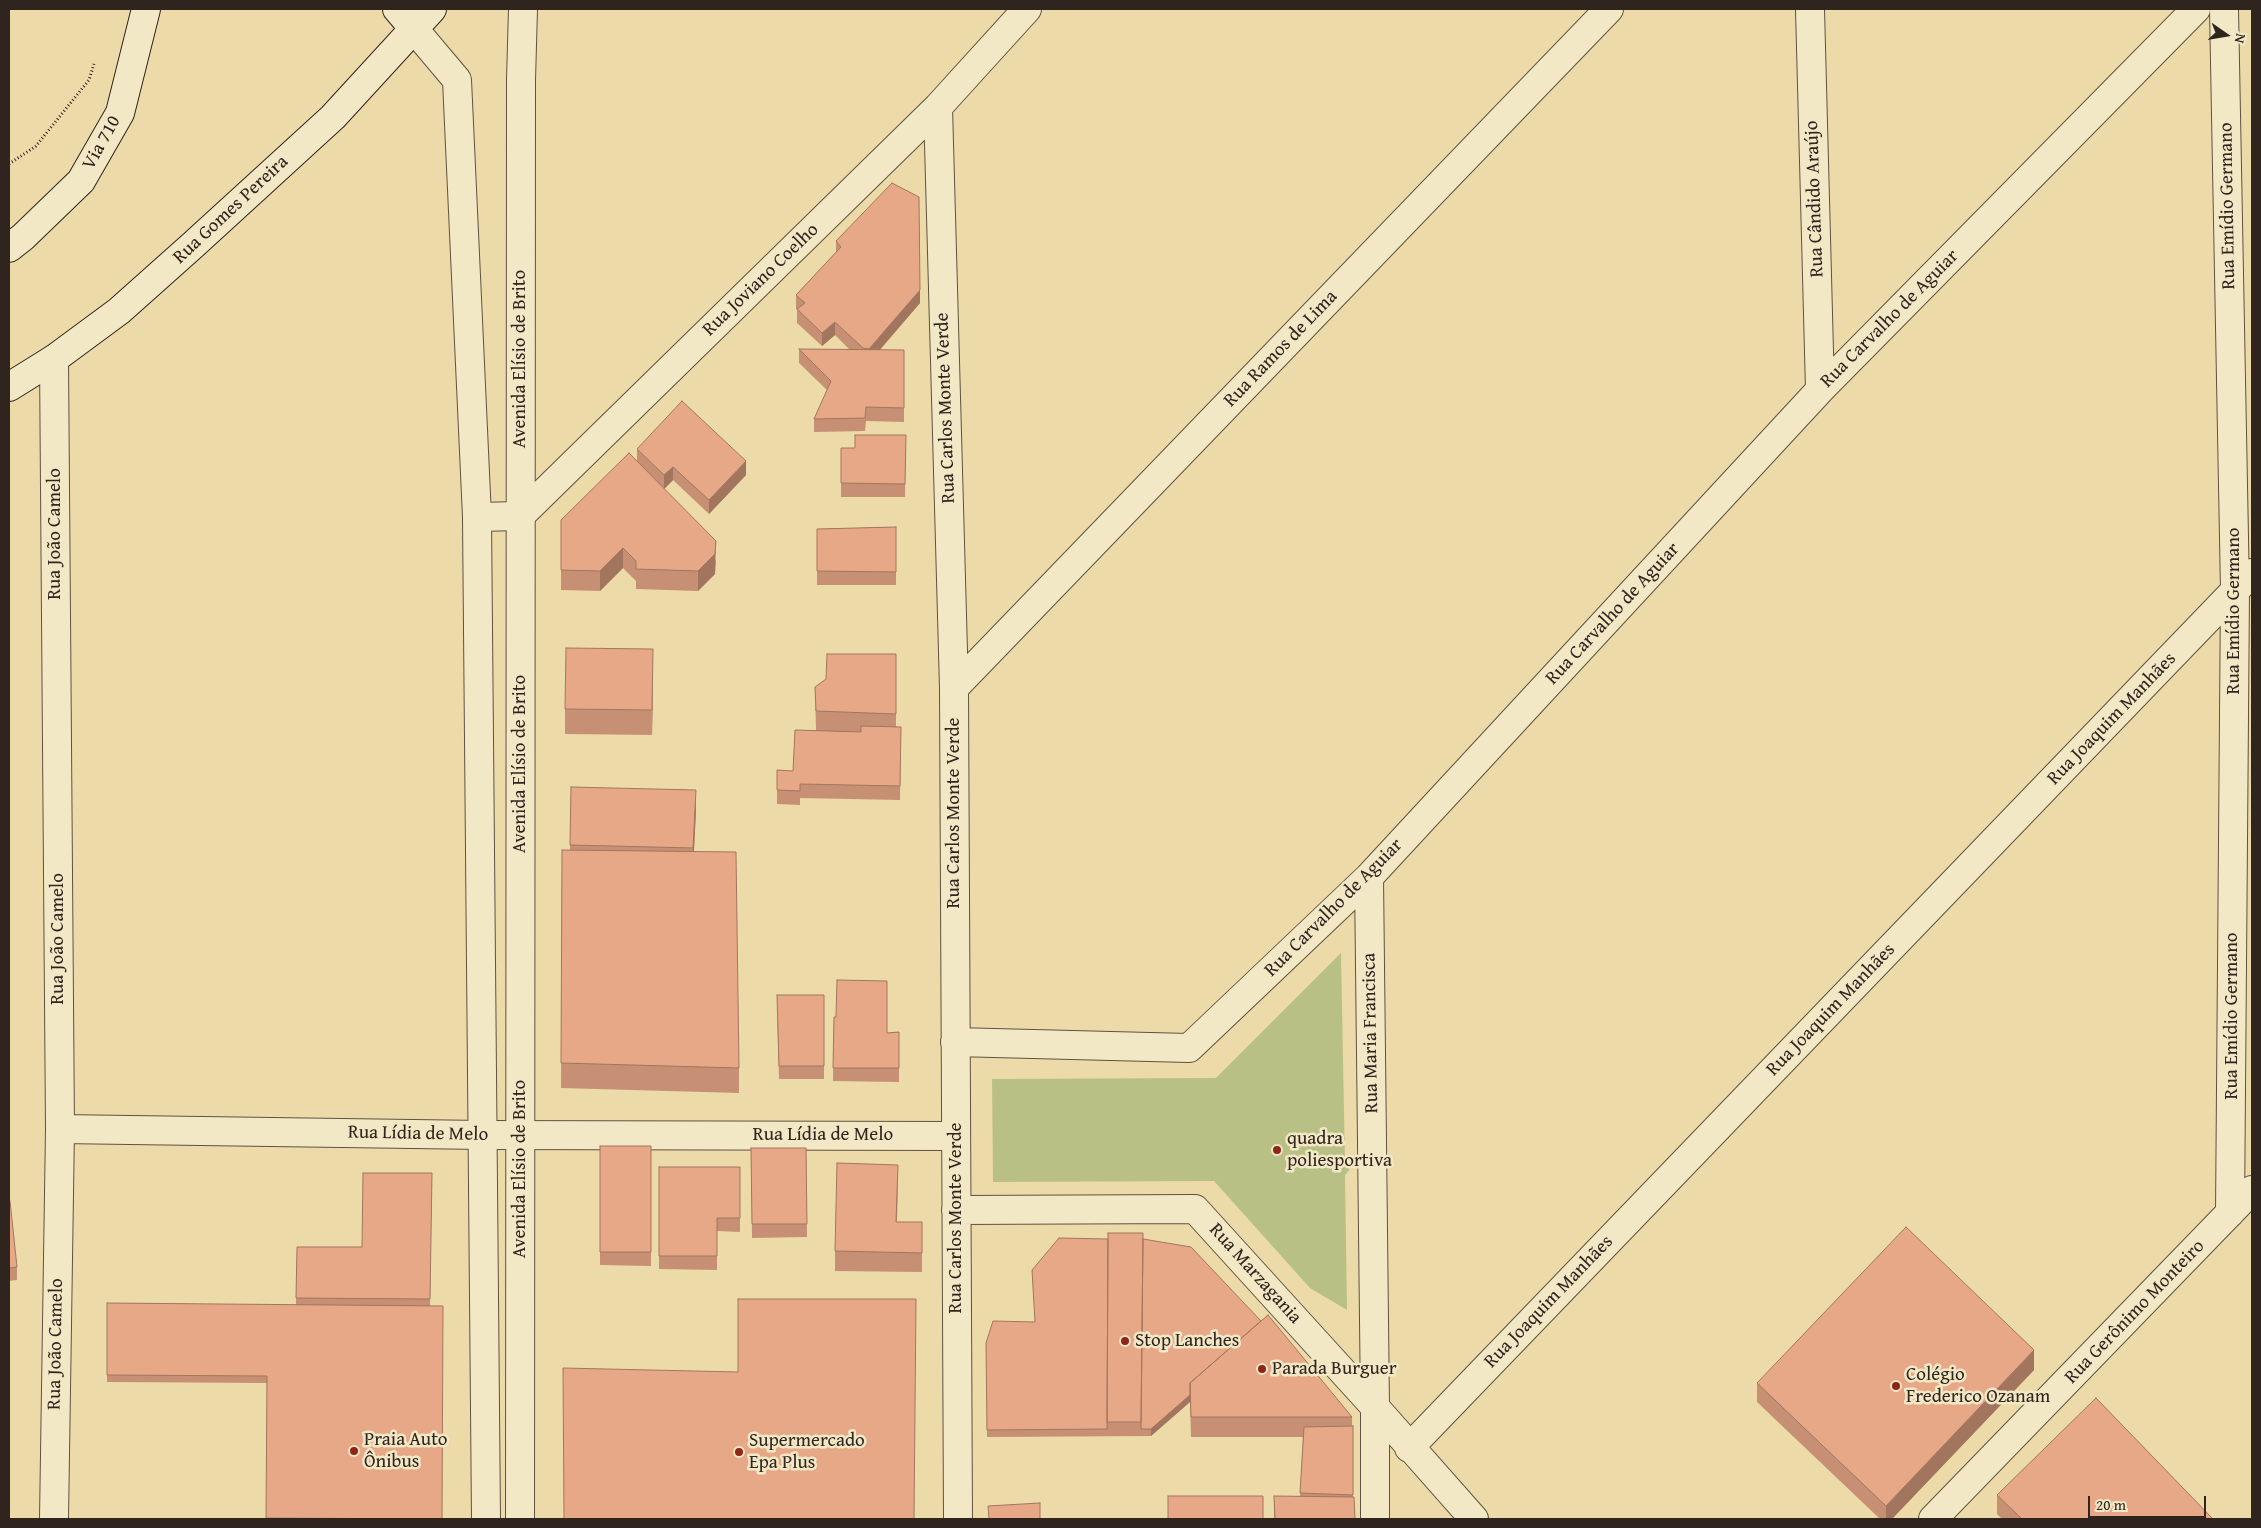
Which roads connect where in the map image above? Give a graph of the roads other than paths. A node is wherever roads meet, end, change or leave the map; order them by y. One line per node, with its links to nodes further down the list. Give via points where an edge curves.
1 (146, 9): 12 (street, Via 710, via 120,113 81,181)
2 (397, 9): 10 (street, Avenida Elísio de Brito)
3 (432, 9): 10 (street, Rua Gomes Pereira)
4 (523, 9): 16 (street, Avenida Elísio de Brito, via 520,80)
5 (1027, 9): 11 (street, Rua Joviano Coelho)
6 (1609, 9): 19 (street, Rua Ramos de Lima)
7 (1810, 9): 15 (street, Rua Cândido Araújo)
8 (2196, 9): 15 (street, Rua Carvalho de Aguiar)
9 (2224, 9): 18 (street, Rua Emídio Germano)
10 (414, 30): 13 (street, Rua Gomes Pereira, via 333,117 192,246 119,311); 17 (street, Avenida Elísio de Brito, via 458,80)
11 (938, 107): 16 (street, Rua Joviano Coelho); 19 (street, Rua Carlos Monte Verde)
12 (9, 248)
13 (54, 359): 14 (street, Rua Gomes Pereira); 22 (street, Rua João Camelo)
14 (9, 387)
15 (1820, 390): 20 (street, Rua Carvalho de Aguiar)
16 (520, 516): 17 (street); 23 (street, Avenida Elísio de Brito)
17 (477, 517): 24 (street, Avenida Elísio de Brito)
18 (2243, 582): 28 (street, Rua Emídio Germano); 30 (street, Rua Joaquim Manhães)
19 (954, 688): 21 (street, Rua Carlos Monte Verde)
20 (1369, 877): 21 (street, Rua Carvalho de Aguiar, via 1189,1048); 29 (street, Rua Maria Francisca)
21 (955, 1042): 25 (street, Rua Carlos Monte Verde)
22 (60, 1129): 24 (street, Rua Lídia de Melo); 31 (street, Rua João Camelo)
23 (520, 1134): 24 (street, Rua Lídia de Melo); 25 (street, Rua Lídia de Melo); 33 (street, Avenida Elísio de Brito)
24 (483, 1135): 32 (street, Avenida Elísio de Brito)
25 (956, 1136): 27 (street, Rua Carlos Monte Verde)
26 (2252, 1190): 28 (street, Rua Gerônimo Monteiro)
27 (956, 1210): 29 (street, Rua Marzagania, via 1195,1209); 34 (street, Rua Carlos Monte Verde)
28 (2230, 1214): 37 (street, Rua Gerônimo Monteiro)
29 (1375, 1407): 30 (street, Rua Marzagania); 35 (street, Rua Maria Francisca)
30 (1409, 1448): 36 (street, Rua Marzagania)
31 (54, 1519)
32 (486, 1519)
33 (520, 1519)
34 (958, 1519)
35 (1375, 1519)
36 (1474, 1519)
37 (1933, 1519)

